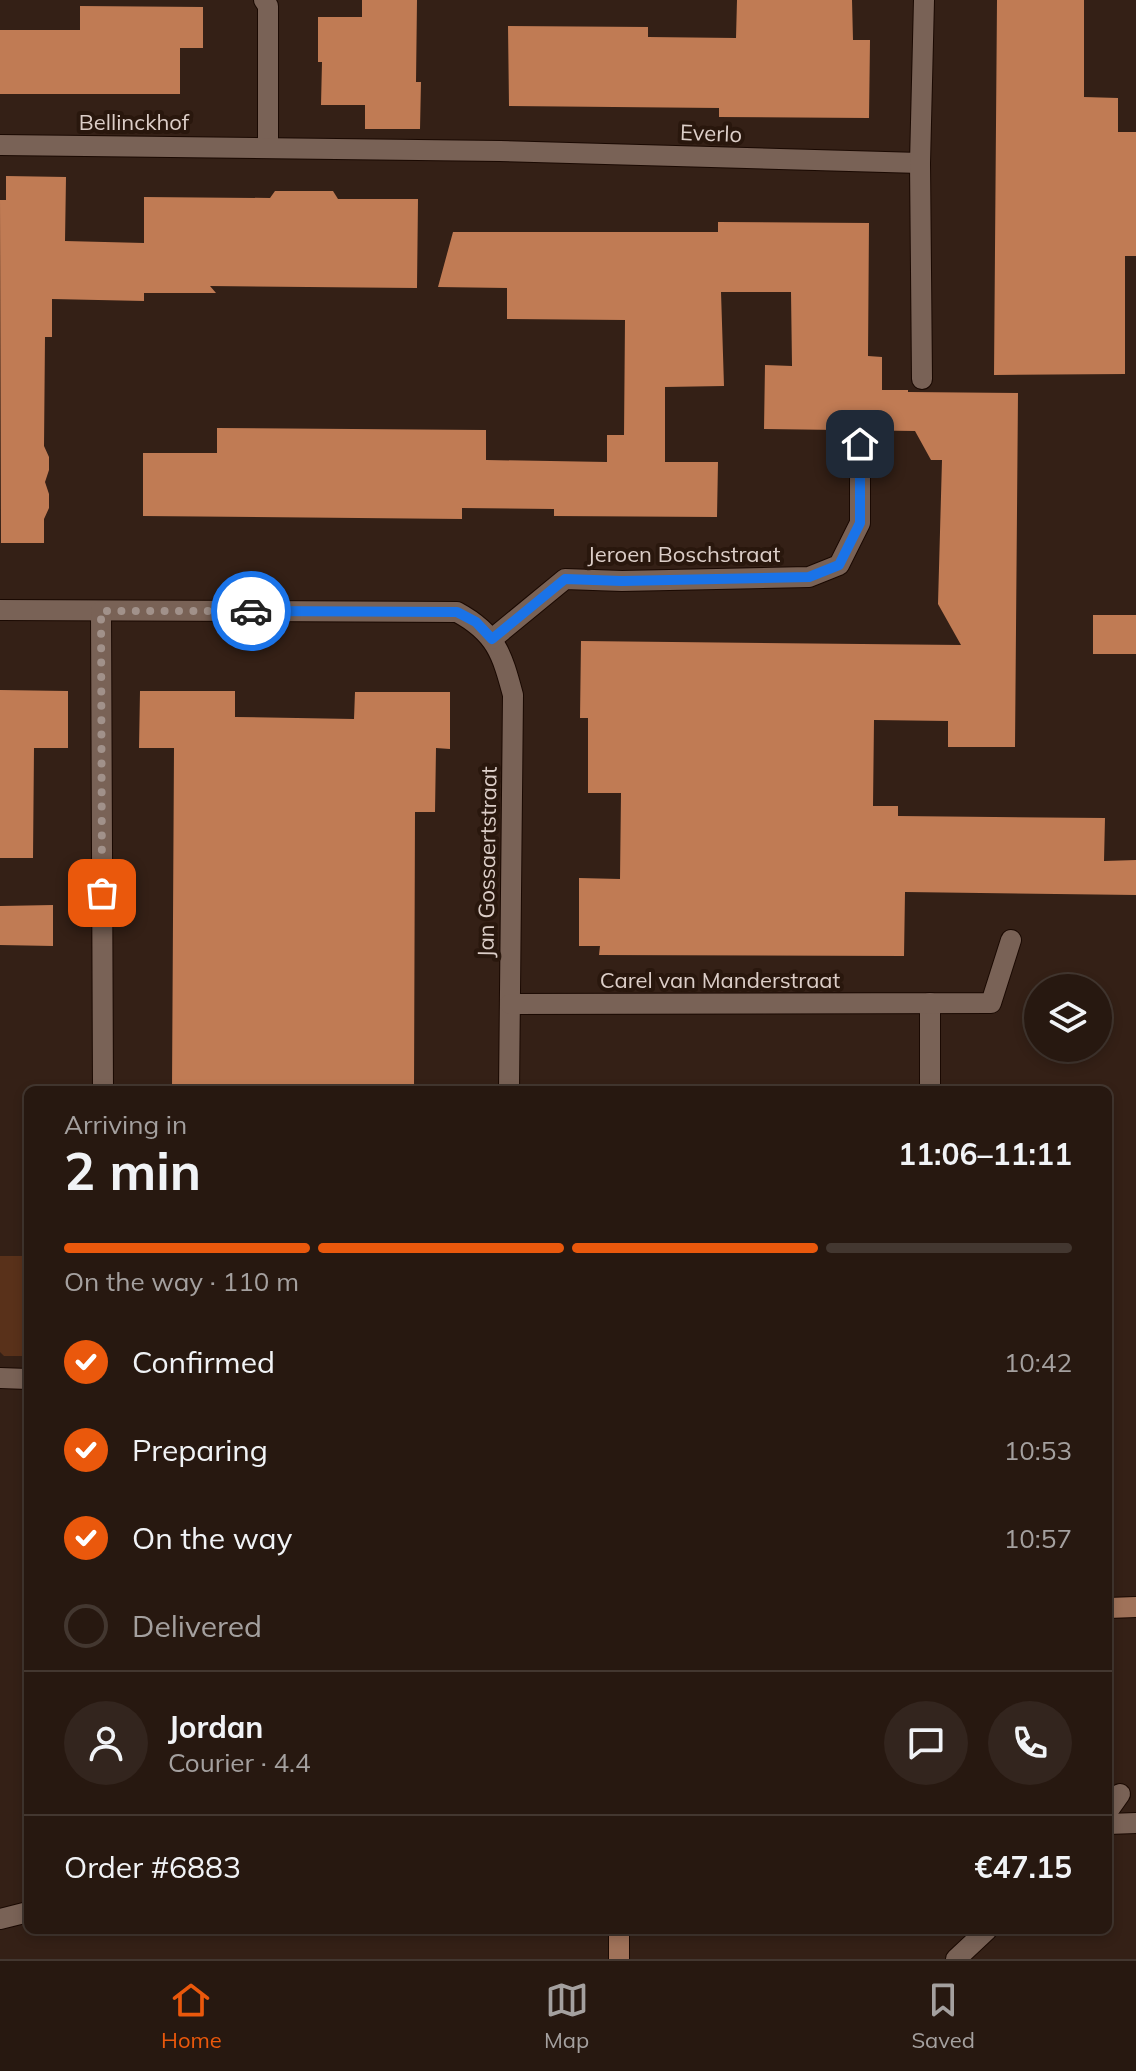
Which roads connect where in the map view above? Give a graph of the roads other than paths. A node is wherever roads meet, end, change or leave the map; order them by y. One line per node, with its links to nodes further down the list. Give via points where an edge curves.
1 (264, 0): 4 (street)
2 (924, 0): 6 (street)
3 (0, 145): 4 (street, Bellinckhof)
4 (268, 147): 5 (street, Bellinckhof)
5 (500, 151): 6 (street, Everlo)
6 (920, 163): 7 (street)
7 (922, 379)
8 (860, 444): 11 (street, Jeroen Boschstraat, via 860,523 839,565 809,577 565,579)
9 (0, 610): 10 (street)
10 (101, 611): 11 (street, via 457,612); 15 (street)
11 (492, 639): 14 (street, Jan Gossaertstraat, via 513,695)
12 (1011, 940): 13 (street, Carel van Manderstraat, via 991,1003)
13 (930, 1003): 14 (street, Carel van Manderstraat); 17 (street)
14 (510, 1004): 16 (street, Jan Gossaertstraat)
15 (103, 1086)
16 (509, 1086)
17 (930, 1086)
18 (0, 1378): 19 (street)
19 (24, 1379)
20 (1136, 1607): 21 (street)
21 (1112, 1608)
22 (1120, 1794): 23 (street)
23 (1112, 1805)
24 (1136, 1823): 25 (street)
25 (1112, 1824)
26 (24, 1913): 27 (street)
27 (0, 1919)
28 (619, 1934): 30 (street)
29 (983, 1934): 31 (street)
30 (619, 1959)
31 (956, 1959)

